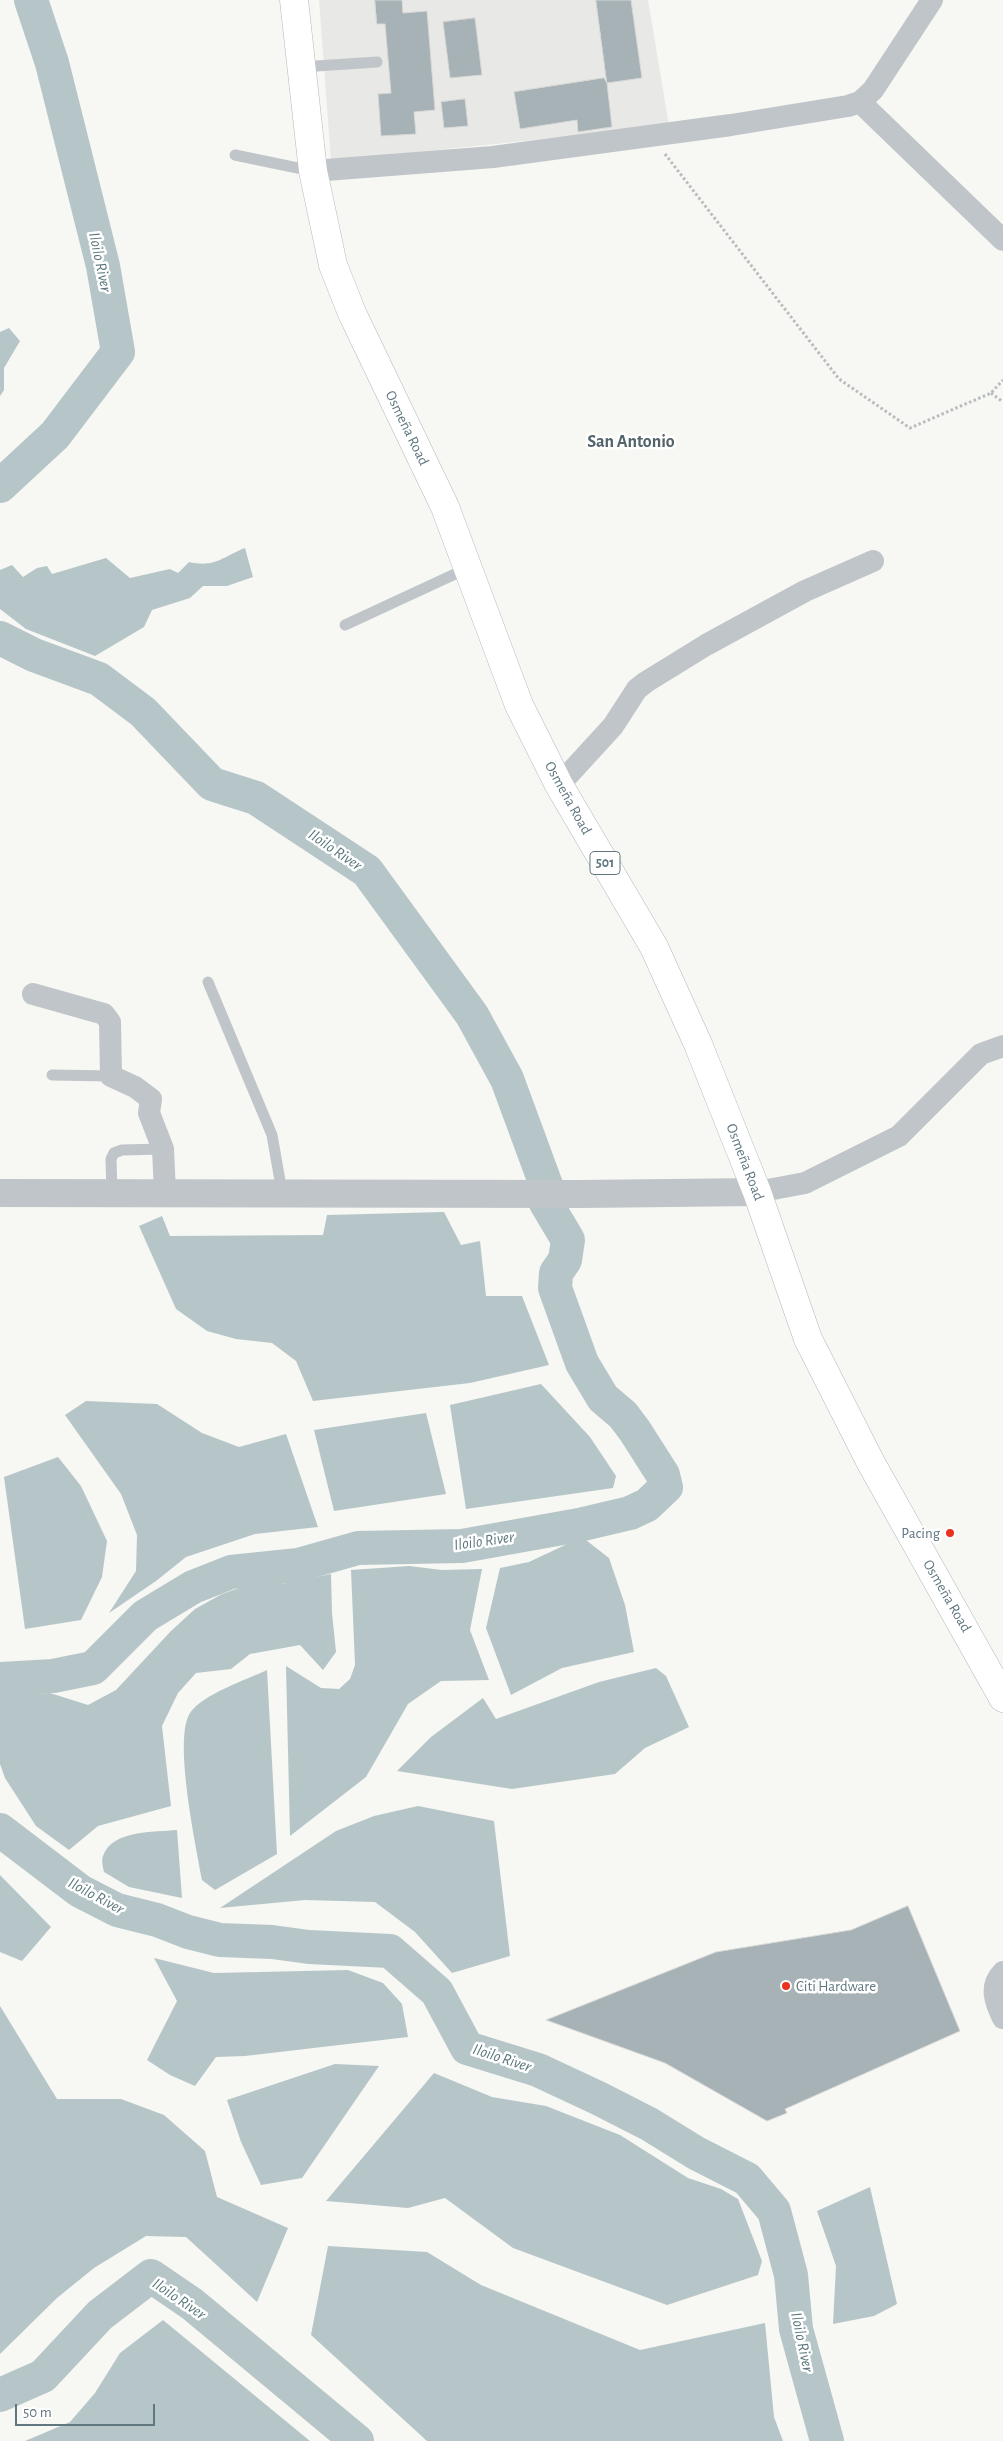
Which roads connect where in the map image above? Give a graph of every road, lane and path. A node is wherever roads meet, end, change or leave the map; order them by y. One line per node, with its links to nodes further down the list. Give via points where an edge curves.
1 (294, 0): 4 (main road, Osmeña Road / 501)
2 (932, 0): 5 (street, via 873,90)
3 (377, 62): 4 (lane)
4 (301, 68): 8 (main road, Osmeña Road / 501)
5 (860, 102): 6 (street); 9 (street)
6 (650, 136): 8 (street, via 493,157); 11 (path, via 839,379 910,428)
7 (235, 155): 8 (lane)
8 (313, 171): 14 (main road, Osmeña Road / 501, via 333,265 352,313 445,507)
9 (1003, 240)
10 (1003, 380): 11 (path)
11 (992, 393): 12 (path)
12 (1003, 402)
13 (873, 561): 16 (street, via 805,591 646,682 613,726)
14 (468, 568): 15 (lane); 16 (main road, Osmeña Road / 501, via 518,705)
15 (345, 625)
16 (559, 785): 24 (main road, Osmeña Road / 501, via 654,947 698,1044)
17 (208, 982): 23 (lane, via 272,1135)
18 (33, 994): 21 (street, via 104,1014 110,1022)
19 (1003, 1046): 24 (street, via 982,1054 899,1136 805,1183)
20 (52, 1075): 21 (lane)
21 (110, 1076): 22 (street, via 151,1099 149,1113)
22 (163, 1150): 26 (lane, via 122,1150 114,1153 111,1159); 27 (street)
23 (282, 1192): 24 (street); 27 (street)
24 (757, 1192): 28 (main road, Osmeña Road / 501, via 808,1338 871,1463)
25 (0, 1193): 26 (street)
26 (112, 1193): 27 (street)
27 (165, 1193)
28 (1003, 1698)
29 (1003, 1972): 30 (street, via 993,1992)
30 (1003, 2018)

